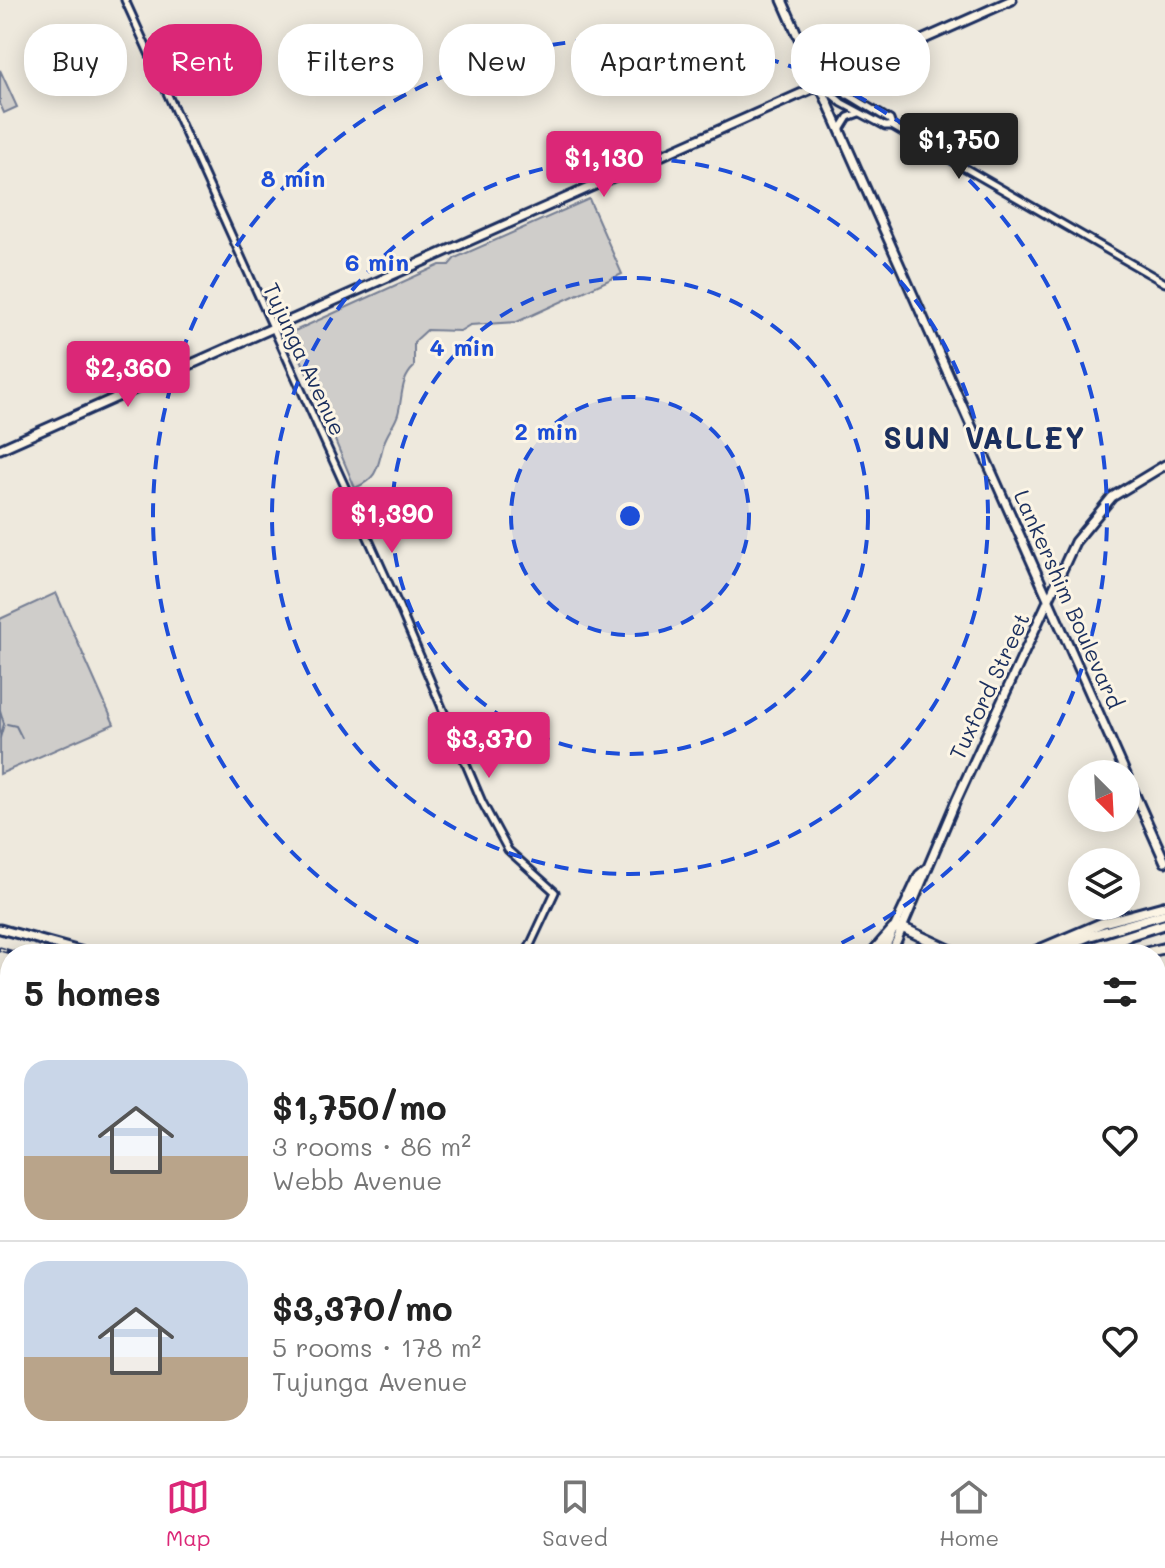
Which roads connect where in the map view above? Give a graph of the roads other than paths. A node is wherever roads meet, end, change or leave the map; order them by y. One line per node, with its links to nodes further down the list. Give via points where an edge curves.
1 (125, 0): 14 (street, Tujunga Avenue)
2 (782, 0): 4 (main road, Lankershim Boulevard)
3 (1012, 0): 5 (main road)
4 (793, 24)
5 (930, 36)
6 (796, 96): 14 (main road)
7 (826, 96): 12 (main road, Lankershim Boulevard)
8 (837, 96): 10 (street)
9 (850, 96): 11 (street)
10 (861, 113): 11 (street); 12 (street, via 848,117)
11 (892, 126): 13 (street)
12 (840, 130): 17 (main road, Lankershim Boulevard)
13 (1165, 283)
14 (274, 327): 15 (main road); 25 (street, Tujunga Avenue, via 493,826 508,850 555,892)
15 (0, 449)
16 (1165, 465): 17 (main road, Tuxford Street, via 1124,487 1082,531)
17 (1049, 600): 18 (main road, Lankershim Boulevard); 21 (main road, Tuxford Street, via 926,878)
18 (1165, 862)
19 (1165, 906): 30 (highway)
20 (1165, 918): 23 (highway); 31 (highway); 32 (highway)
21 (898, 928): 26 (highway); 27 (main road, Tuxford Street); 28 (main road, Tuxford Street); 29 (highway)
22 (0, 929): 24 (main road)
23 (1138, 931): 33 (highway); 34 (highway)
24 (55, 944)
25 (531, 944)
26 (881, 944)
27 (888, 944)
28 (894, 944)
29 (936, 944)
30 (1052, 944)
31 (1069, 944)
32 (1080, 944)
33 (1100, 944)
34 (1116, 944)

